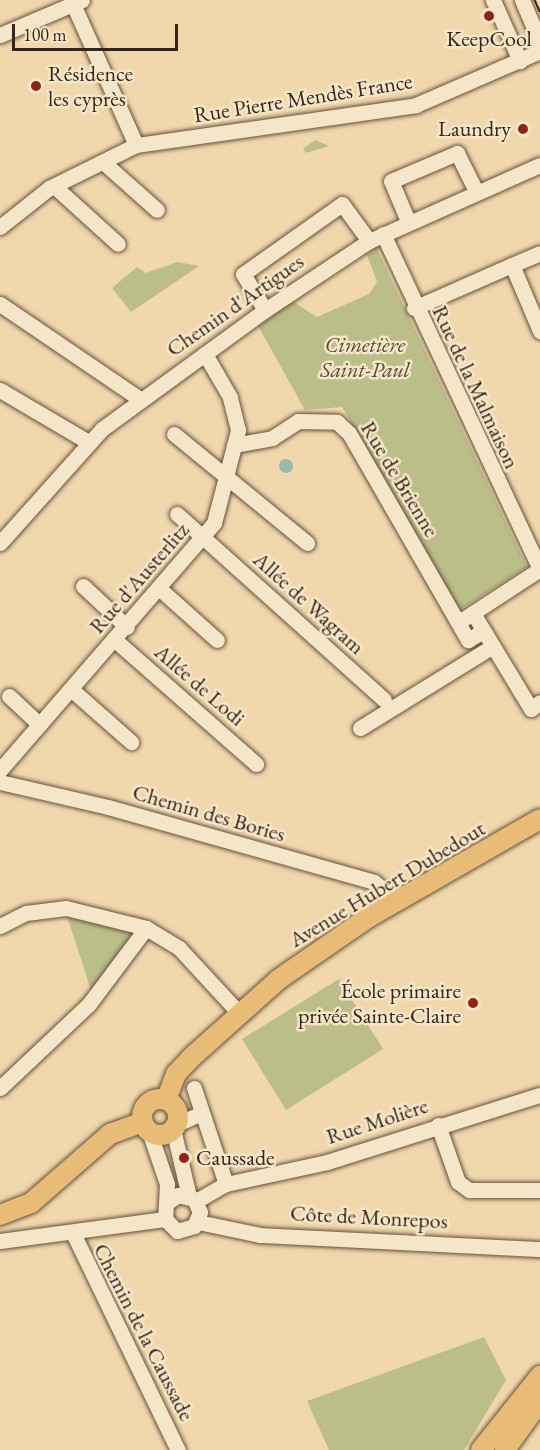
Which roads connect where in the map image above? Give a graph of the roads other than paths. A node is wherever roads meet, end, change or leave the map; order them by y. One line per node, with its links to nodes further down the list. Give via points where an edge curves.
1 (493, 0): 7 (street)
2 (522, 0): 5 (street)
3 (77, 2): 4 (street); 8 (street)
4 (0, 35)
5 (540, 42)
6 (540, 51): 7 (street, Rue Pierre Mendès France)
7 (520, 61): 8 (street, Rue Pierre Mendès France, via 416,105)
8 (136, 145): 9 (street, Rue Pierre Mendès France)
9 (103, 162): 11 (street, Rue Pierre Mendès France); 13 (street, via 115,178)
10 (540, 165): 12 (street, Chemin d'Artigues)
11 (54, 186): 15 (street, Rue Pierre Mendès France); 17 (street)
12 (476, 191): 14 (street, Chemin d'Artigues); 14 (street, via 458,153 391,181)
13 (157, 210)
14 (408, 221): 16 (street, Chemin d'Artigues)
15 (0, 227)
16 (376, 238): 21 (street, Rue de la Malmaison); 22 (street, Chemin d'Artigues); 22 (street, Rue de la Malmaison, via 342,204 243,274)
17 (118, 244)
18 (540, 253): 19 (street)
19 (512, 265): 21 (street); 23 (street)
20 (0, 304): 26 (street)
21 (414, 308): 35 (street, Rue de la Malmaison)
22 (265, 310): 24 (street, Chemin d'Artigues)
23 (540, 332)
24 (205, 354): 26 (street, Chemin d'Artigues); 29 (street, Rue d'Austerlitz, via 238,416)
25 (0, 390): 28 (street)
26 (140, 399): 28 (street, Chemin d'Artigues)
27 (174, 434): 30 (street)
28 (90, 443): 33 (street, Chemin d'Artigues)
29 (234, 445): 30 (street, Rue d'Austerlitz); 39 (street, Rue de Brienne, via 272,438 298,421 337,422 349,433)
30 (224, 478): 32 (street, Rue d'Austerlitz); 34 (street)
31 (177, 514): 32 (street, Allée de Wagram)
32 (205, 538): 37 (street, Rue d'Austerlitz); 47 (street, Allée de Wagram)
33 (0, 543)
34 (307, 543)
35 (537, 563): 38 (street, Rue de la Malmaison)
36 (83, 586): 40 (street)
37 (161, 590): 40 (street, Rue d'Austerlitz); 43 (street)
38 (473, 613): 39 (street, Rue de la Malmaison); 41 (street)
39 (458, 623): 41 (street, Rue de Brienne, via 468,640)
40 (127, 627): 42 (street, Rue d'Austerlitz)
41 (483, 631): 44 (street)
42 (115, 640): 45 (street, Rue d'Austerlitz); 52 (street, Allée de Lodi)
43 (217, 640)
44 (493, 646): 48 (street, via 531,709); 50 (street)
45 (72, 690): 49 (street, Rue d'Austerlitz); 51 (street)
46 (9, 696): 49 (street)
47 (384, 700)
48 (540, 702)
49 (40, 725): 53 (street, Rue d'Austerlitz)
50 (360, 728)
51 (131, 742)
52 (256, 764)
53 (0, 770)
54 (0, 782): 56 (street, Chemin des Bories, via 86,800 374,882)
55 (540, 819): 56 (main road, Avenue Hubert Dubedout)
56 (397, 901): 59 (main road, Avenue Hubert Dubedout, via 319,949)
57 (0, 926): 58 (street, via 26,913 66,908)
58 (146, 928): 59 (street, via 178,948); 60 (street, via 88,1004)
59 (240, 1014): 63 (main road, Avenue Hubert Dubedout, via 176,1074)
60 (0, 1088)
61 (194, 1088): 64 (street)
62 (540, 1095): 65 (street, Rue Molière)
63 (166, 1100): 66 (main road, via 150,1101); 67 (main road, via 178,1112)
64 (202, 1113): 67 (street); 68 (street)
65 (438, 1125): 68 (street, Rue Molière, via 327,1162); 69 (street, via 458,1182 469,1190)
66 (146, 1126): 67 (main road, via 159,1135); 71 (street, via 158,1149); 72 (main road, via 110,1134 31,1203)
67 (175, 1126): 70 (street)
68 (226, 1185): 70 (street, Rue Molière)
69 (540, 1190)
70 (193, 1199): 71 (street, Rue Molière); 74 (street)
71 (168, 1202): 73 (street)
72 (0, 1215)
73 (165, 1219): 74 (street, Côte de Monrepos, via 183,1231); 75 (street)
74 (198, 1222): 77 (street, Côte de Monrepos, via 261,1235)
75 (73, 1233): 76 (street); 81 (street, Chemin de la Caussade)
76 (0, 1241)
77 (540, 1249)
78 (540, 1376): 82 (main road)
79 (540, 1401): 83 (main road)
80 (540, 1415): 84 (main road)
81 (178, 1450)
82 (481, 1450)
83 (505, 1450)
84 (511, 1450)

